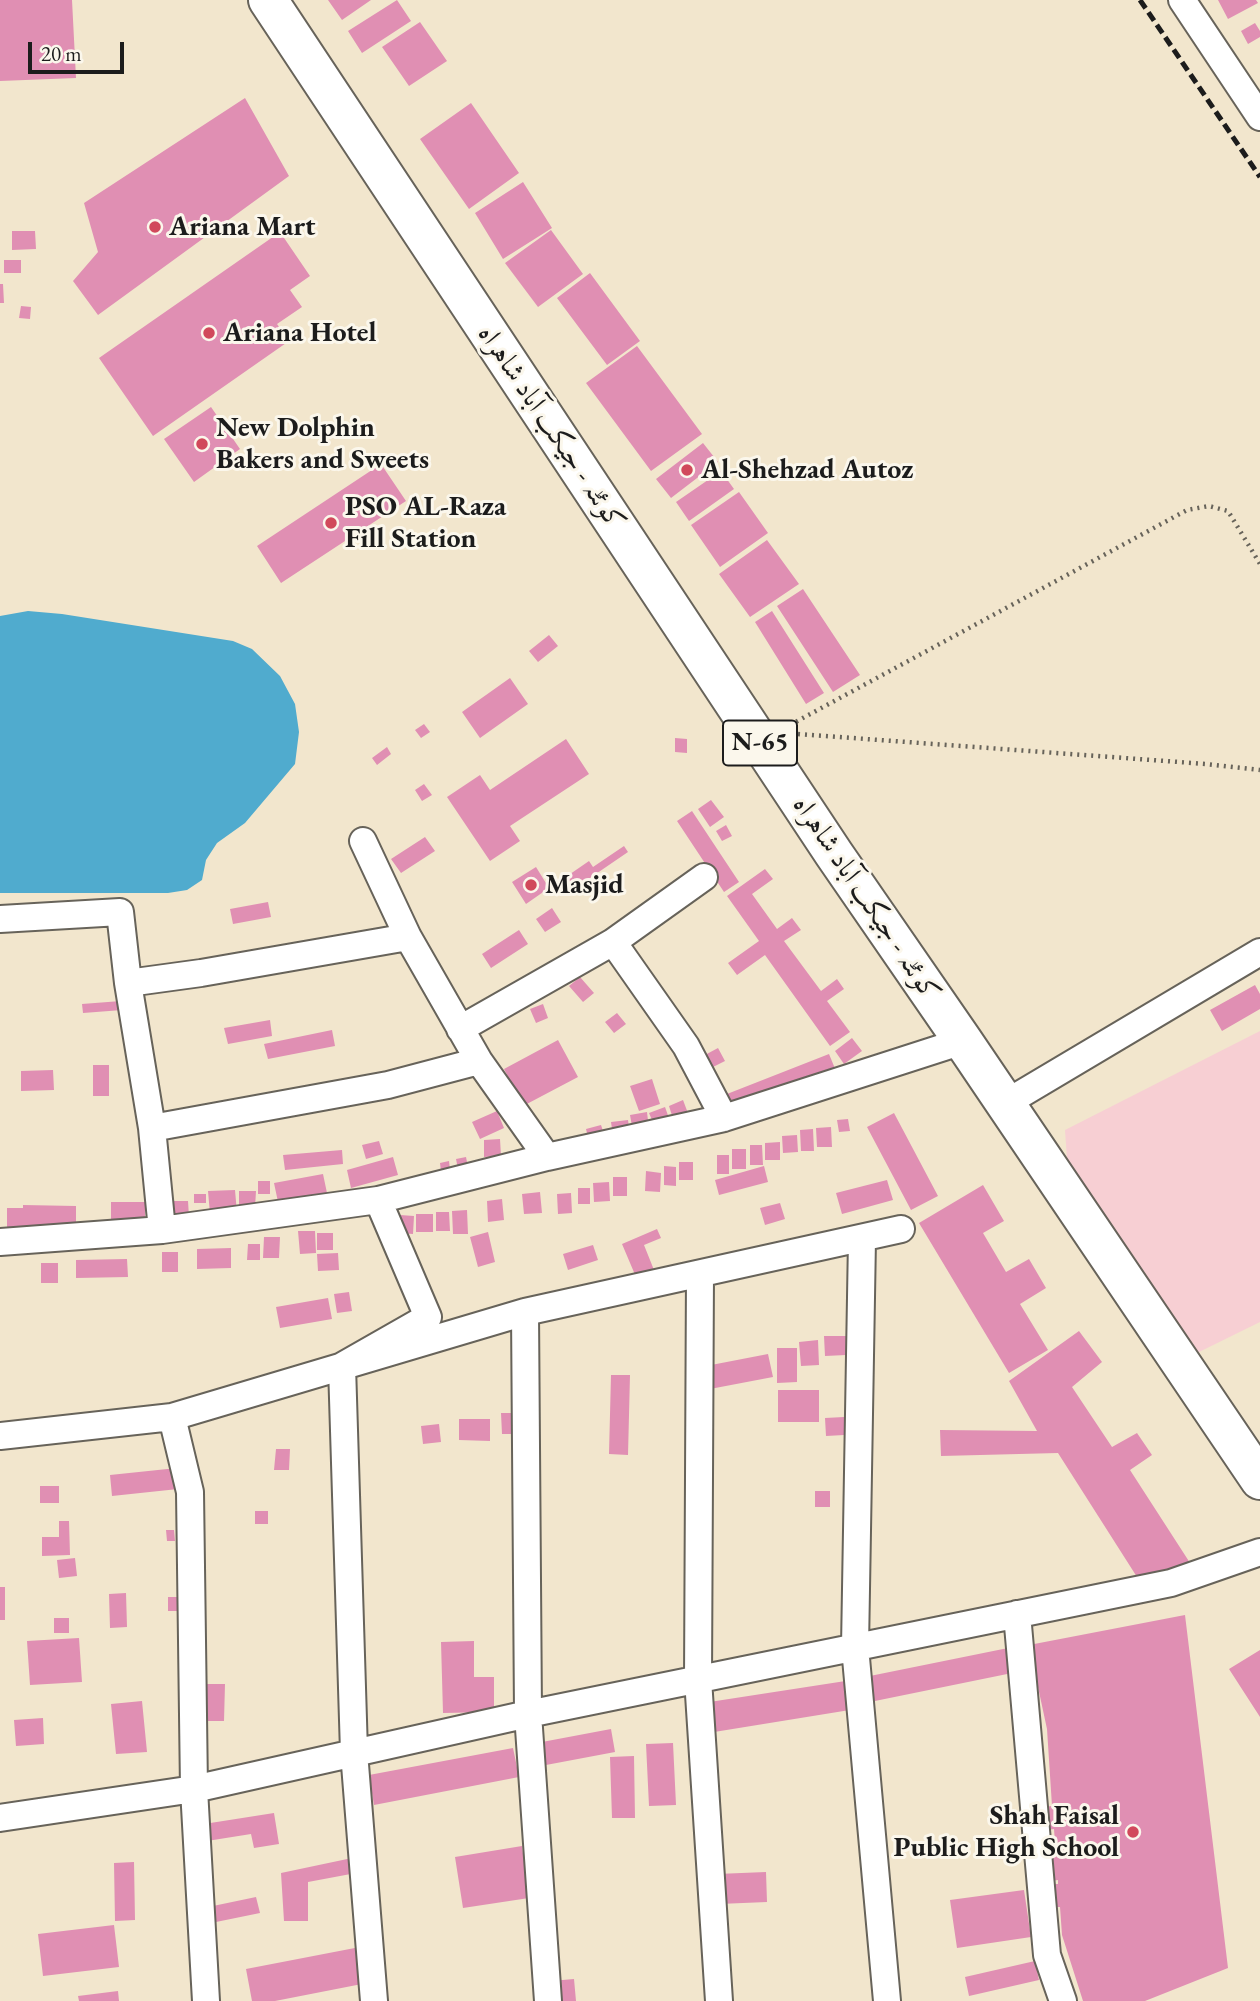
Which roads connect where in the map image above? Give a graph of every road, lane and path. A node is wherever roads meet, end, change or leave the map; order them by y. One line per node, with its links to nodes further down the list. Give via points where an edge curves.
1 (268, 0): 5 (highway, کوئٹہ - جیکب آباد شاہراہ / N-65)
2 (1182, 0): 3 (street)
3 (1260, 117)
4 (1260, 564): 5 (path, via 1228,511 1209,506 1187,510)
5 (764, 731): 6 (path); 15 (highway, کوئٹہ - جیکب آباد شاہراہ / N-65, via 834,854)
6 (1260, 771)
7 (363, 841): 10 (street)
8 (704, 877): 11 (street)
9 (0, 919): 13 (street, via 120,912)
10 (408, 937): 13 (street); 14 (street)
11 (614, 942): 14 (street); 18 (street, via 686,1046)
12 (1260, 952): 17 (street)
13 (128, 983): 19 (street)
14 (460, 1029): 16 (street)
15 (964, 1041): 17 (highway, کوئٹہ - جیکب آباد شاہراہ / N-65); 18 (street)
16 (479, 1061): 19 (street, via 349,1093); 20 (street)
17 (1006, 1103): 31 (highway, کوئٹہ - جیکب آباد شاہراہ / N-65)
18 (723, 1118): 20 (street)
19 (152, 1128): 23 (street)
20 (547, 1157): 21 (street)
21 (378, 1200): 23 (street); 28 (street, via 428,1318)
22 (901, 1229): 24 (street)
23 (162, 1230): 25 (street)
24 (862, 1239): 26 (street); 34 (street)
25 (0, 1242)
26 (700, 1274): 27 (street); 35 (street)
27 (525, 1312): 28 (street); 36 (street)
28 (342, 1366): 29 (street); 37 (street)
29 (172, 1417): 30 (street); 38 (street, via 190,1492)
30 (0, 1436)
31 (1260, 1480)
32 (1260, 1552): 33 (street, via 1171,1583)
33 (1017, 1614): 34 (street); 45 (street, via 1047,1955)
34 (855, 1647): 35 (street); 44 (street)
35 (698, 1679): 36 (street); 43 (street)
36 (528, 1714): 37 (street); 42 (street)
37 (354, 1752): 38 (street); 41 (street)
38 (194, 1789): 39 (street); 40 (street)
39 (0, 1818)
40 (206, 2001)
41 (374, 2001)
42 (548, 2001)
43 (719, 2001)
44 (887, 2001)
45 (1063, 2001)

